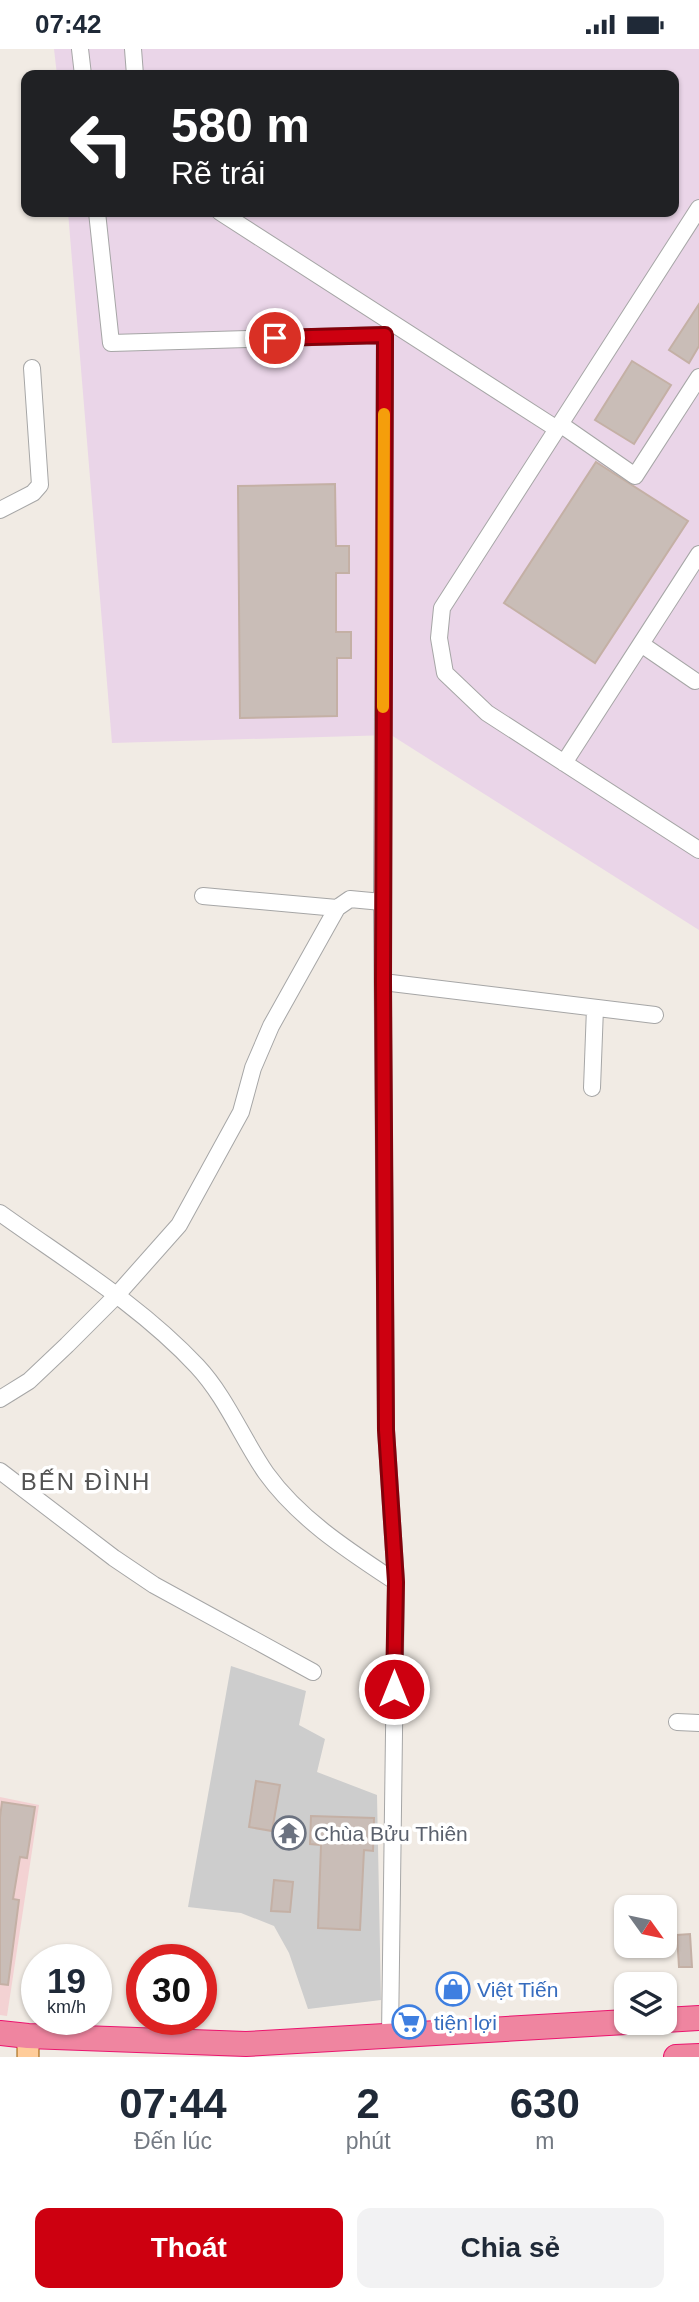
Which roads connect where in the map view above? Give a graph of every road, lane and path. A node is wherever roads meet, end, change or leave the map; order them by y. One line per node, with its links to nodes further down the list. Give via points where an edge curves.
1 (80, 49): 3 (street)
2 (133, 49): 4 (street)
3 (82, 70)
4 (135, 70)
5 (699, 208): 10 (street)
6 (98, 217): 18 (street, via 111,343 385,335)
7 (228, 217): 10 (street)
8 (32, 367): 11 (street, via 40,485)
9 (699, 376): 10 (street, via 635,476)
10 (558, 427): 15 (street, via 442,608 439,638 444,673 487,713)
11 (0, 510)
12 (699, 554): 13 (street)
13 (641, 644): 14 (street); 15 (street)
14 (695, 681)
15 (564, 763): 16 (street)
16 (699, 850)
17 (203, 896): 19 (street)
18 (382, 902): 19 (street, via 350,899); 20 (street)
19 (337, 908): 25 (street, via 271,1027 241,1112 179,1225)
20 (383, 982): 21 (street); 28 (street, via 386,1430)
21 (595, 1008): 22 (street); 23 (street)
22 (654, 1015)
23 (592, 1088)
24 (0, 1213): 25 (street)
25 (116, 1296): 26 (street, via 29,1381); 28 (street, via 154,1324 199,1368 287,1500)
26 (0, 1399)
27 (0, 1471): 29 (street, via 154,1585)
28 (396, 1582): 36 (street)
29 (313, 1672)
30 (677, 1722): 31 (street)
31 (699, 1723)
32 (699, 2018): 33 (highway)
33 (677, 2019)
34 (614, 2023): 36 (highway)
35 (0, 2033): 37 (highway)
36 (390, 2036): 37 (highway, via 246,2044)
37 (28, 2047)
38 (699, 2056): 39 (highway)
39 (677, 2057)

